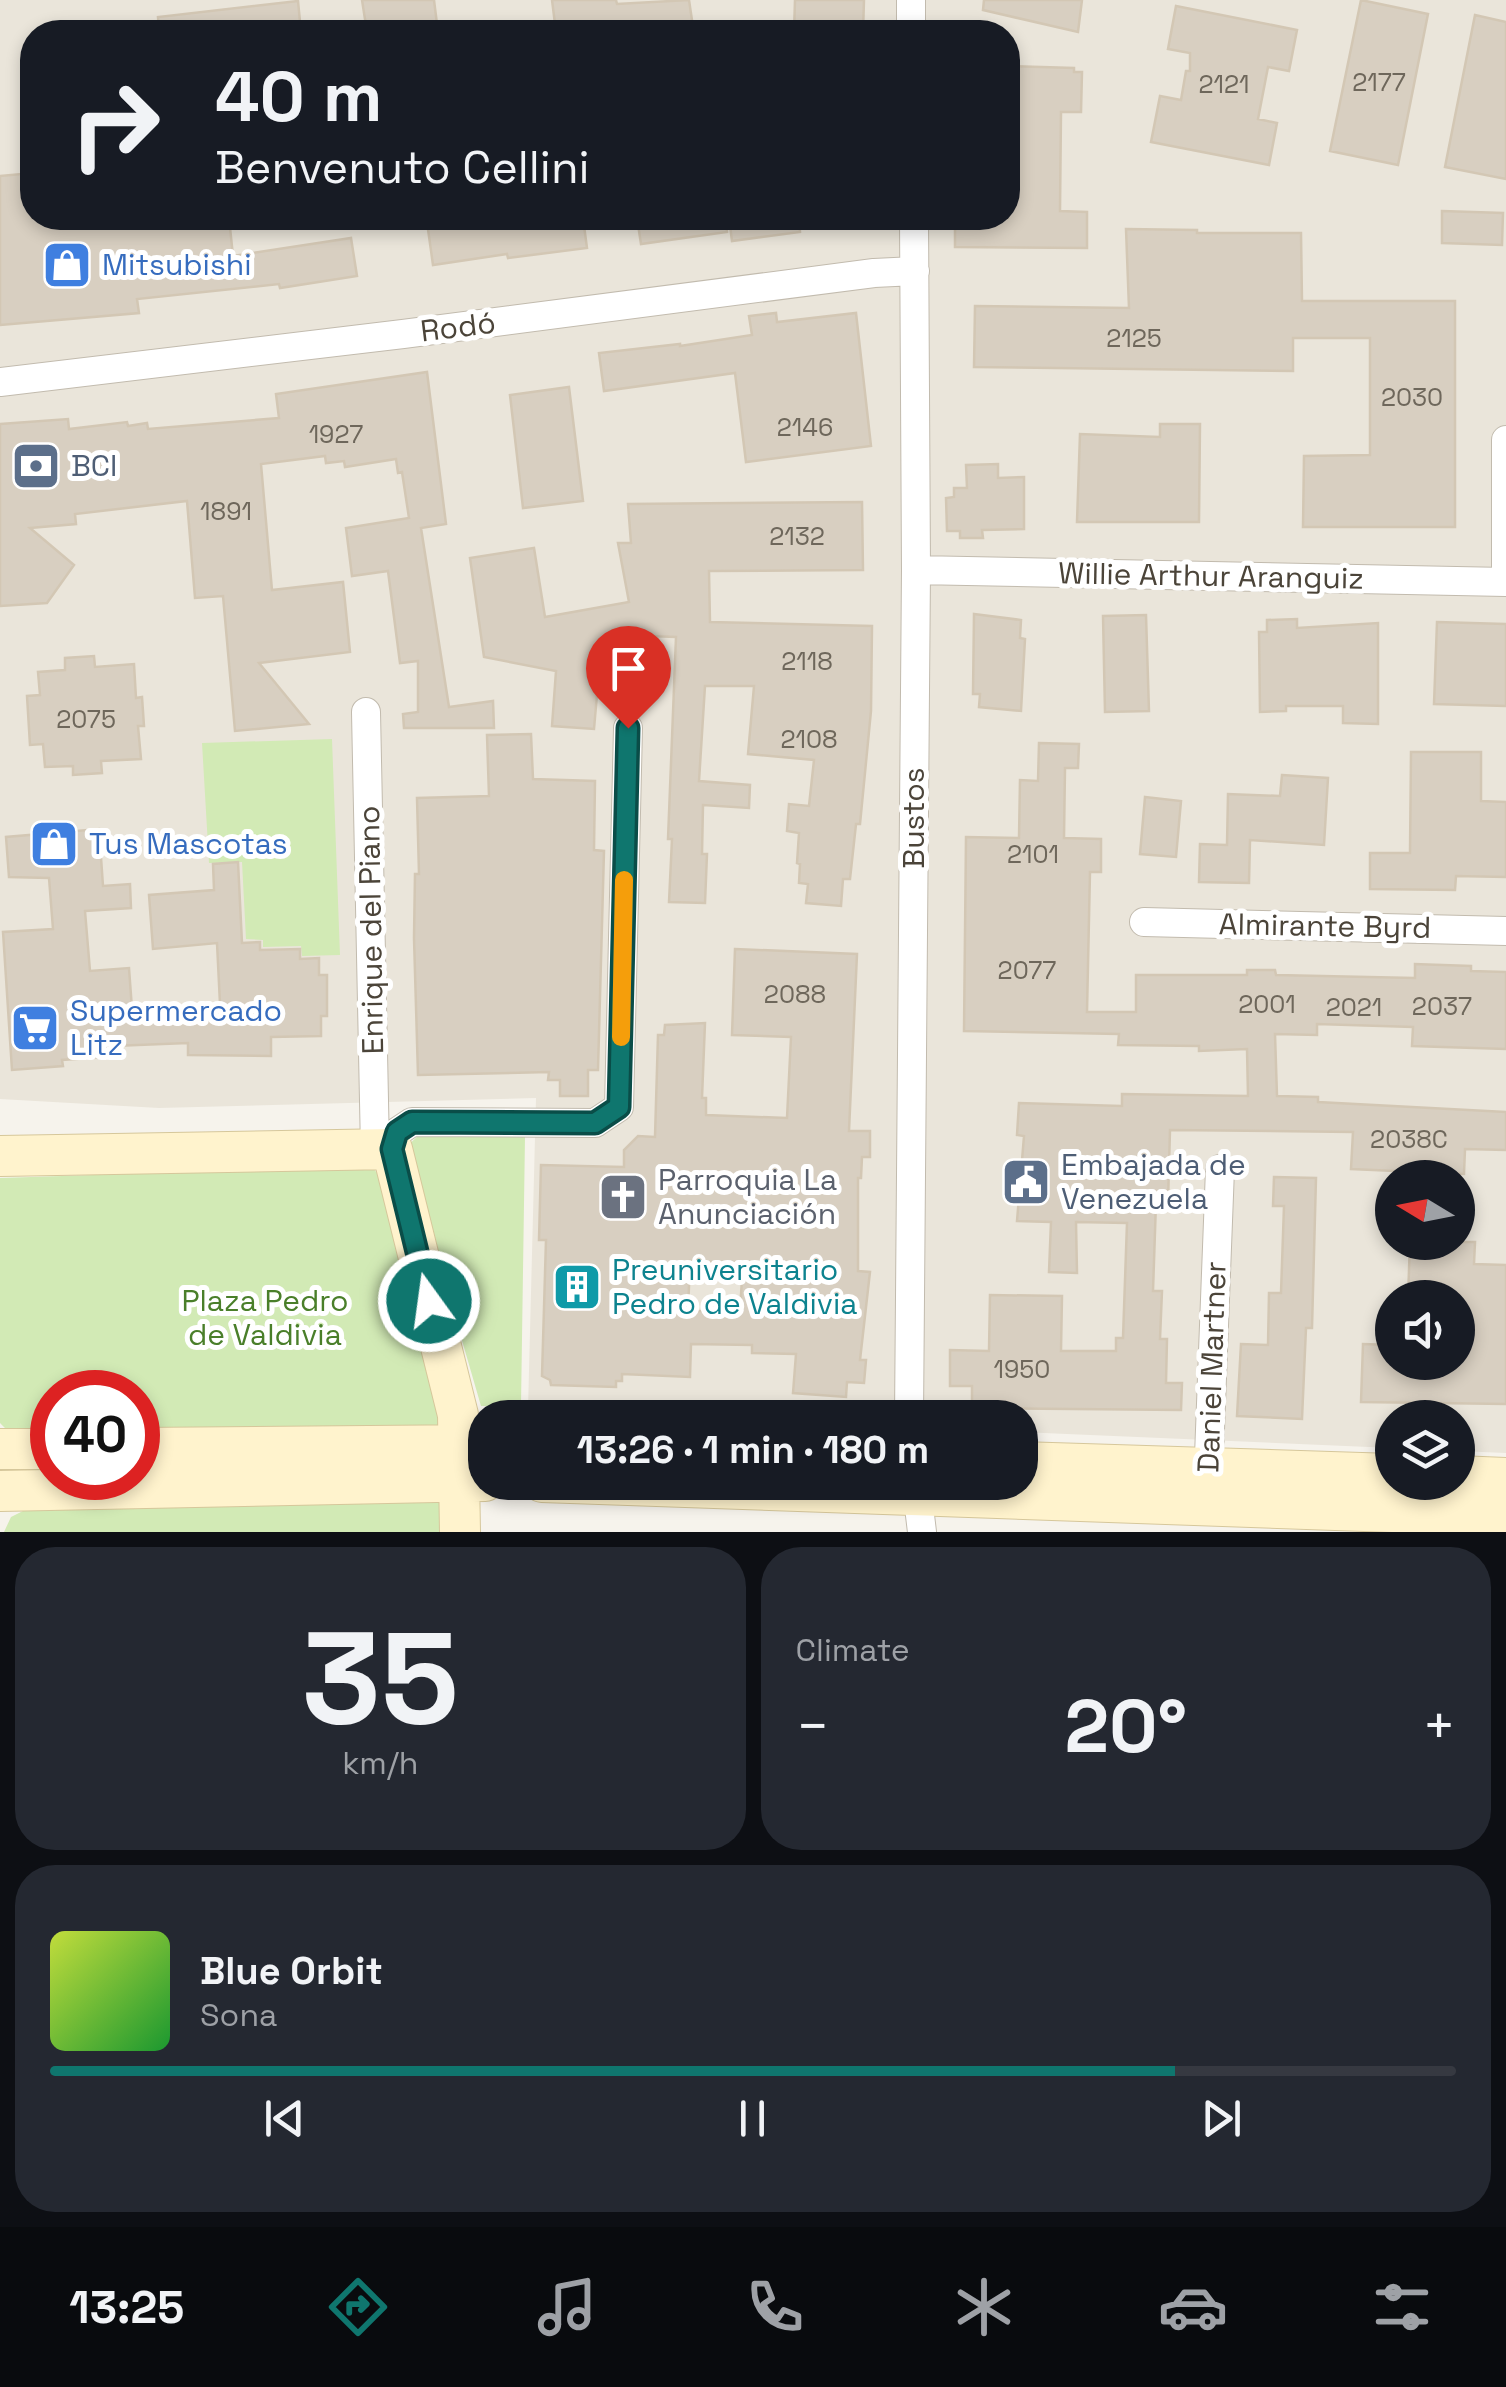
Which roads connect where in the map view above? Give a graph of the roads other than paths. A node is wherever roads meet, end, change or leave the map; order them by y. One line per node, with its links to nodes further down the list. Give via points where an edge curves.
1 (914, 230): 2 (street, Bustos)
2 (915, 271): 3 (street, Rodó); 5 (street, Bustos)
3 (0, 382)
4 (1506, 440): 6 (street)
5 (916, 570): 6 (street, Willie Arthur Aranguiz); 14 (street, Bustos)
6 (1506, 582)
7 (366, 712): 11 (street, Enrique del Piano)
8 (628, 728): 11 (street, via 619,1107 595,1123 412,1122)
9 (1144, 922): 10 (street, Almirante Byrd)
10 (1506, 931)
11 (383, 1149): 12 (main road); 18 (main road)
12 (0, 1156)
13 (1220, 1168): 24 (street, Daniel Martner)
14 (909, 1400)
15 (0, 1449): 16 (main road)
16 (30, 1449)
17 (160, 1449): 19 (main road)
18 (468, 1449)
19 (468, 1462)
20 (468, 1462): 25 (main road)
21 (1038, 1464): 24 (main road)
22 (1375, 1475): 24 (main road)
23 (468, 1485): 29 (main road)
24 (1208, 1487): 26 (main road); 28 (main road)
25 (0, 1492)
26 (1479, 1499)
27 (865, 1500): 28 (main road)
28 (919, 1503)
29 (460, 1532)

